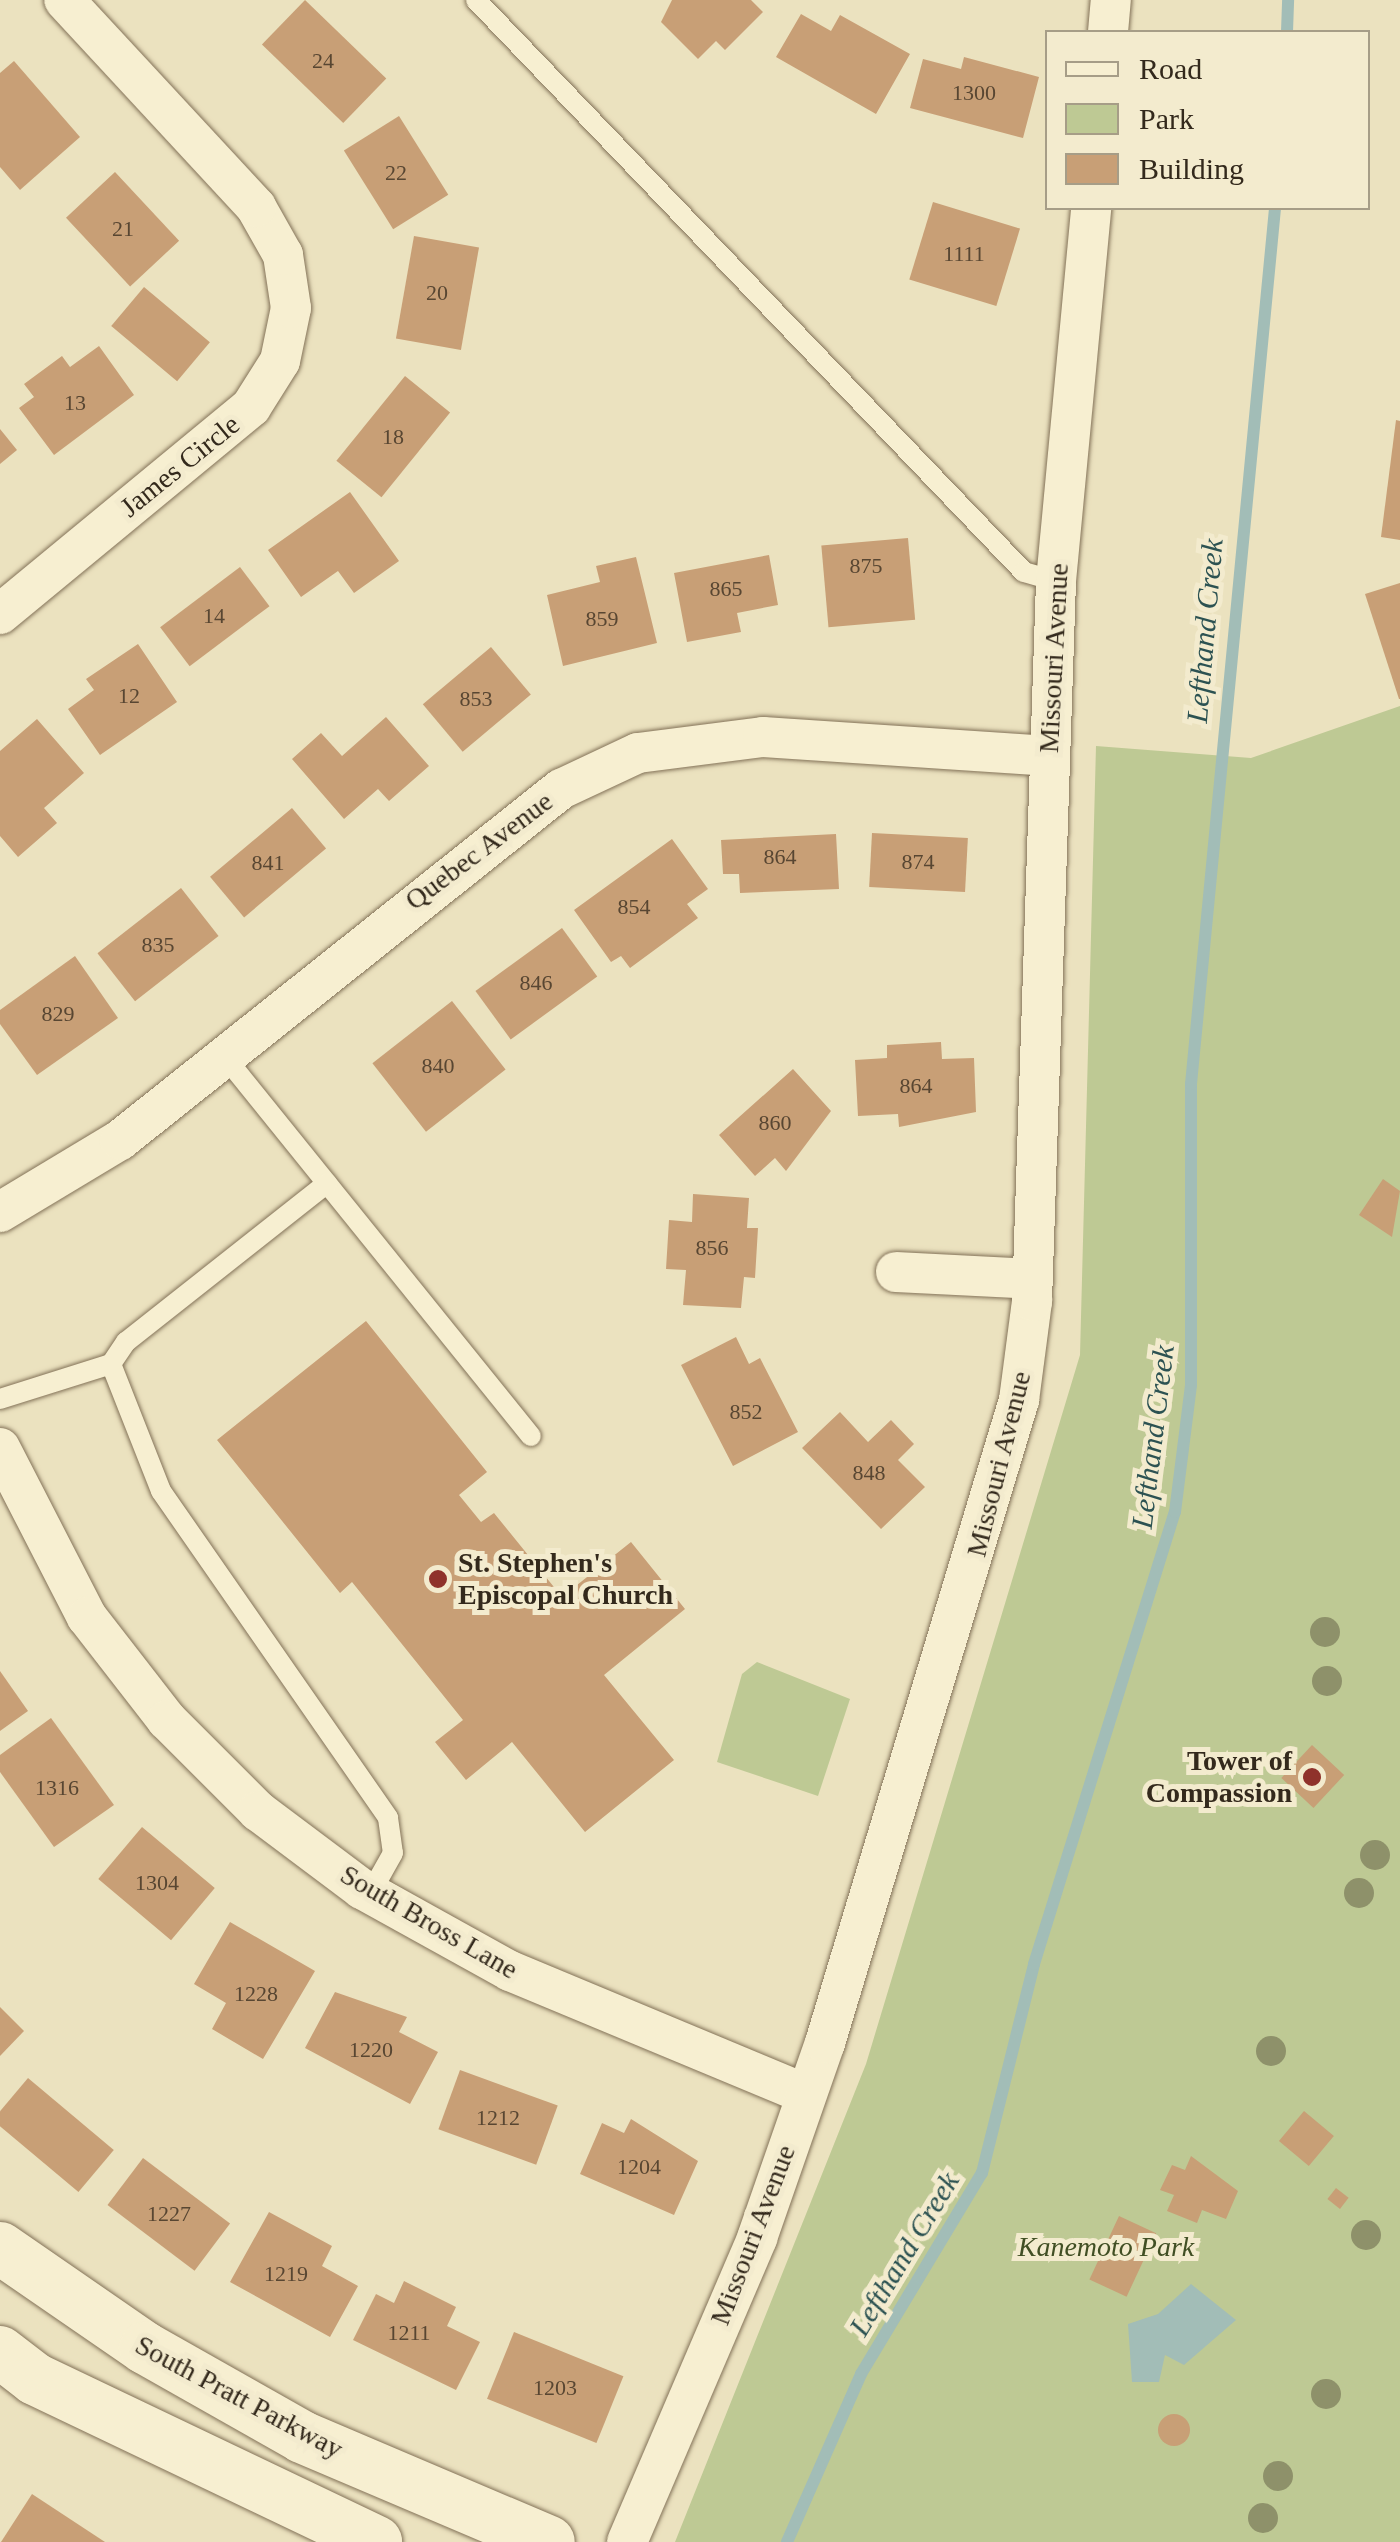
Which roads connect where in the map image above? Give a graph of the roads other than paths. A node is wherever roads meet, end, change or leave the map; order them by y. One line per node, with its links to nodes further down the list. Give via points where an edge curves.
1 (64, 0): 7 (street, James Circle, via 256,207 283,255 291,308 280,361 251,407)
2 (476, 0): 6 (lane, via 1024,572)
3 (1111, 0): 4 (street)
4 (1108, 30)
5 (1091, 210): 6 (street, Missouri Avenue)
6 (1056, 581): 8 (street, Missouri Avenue)
7 (0, 614)
8 (1049, 756): 9 (street, Quebec Avenue, via 764,736 638,754 561,789 376,928); 13 (street, Missouri Avenue)
9 (225, 1057): 10 (lane); 11 (street, Quebec Avenue, via 120,1140)
10 (327, 1183): 14 (lane, via 126,1342); 16 (lane)
11 (0, 1212)
12 (896, 1272): 13 (street)
13 (1032, 1280): 19 (street, Missouri Avenue, via 1019,1400 960,1615)
14 (111, 1364): 15 (lane); 18 (lane, via 162,1492 388,1818 393,1853)
15 (0, 1399)
16 (531, 1436)
17 (0, 1448): 18 (street, South Bross Lane, via 88,1617 166,1720 258,1811)
18 (370, 1894): 19 (street, South Bross Lane, via 510,1971)
19 (805, 2094): 24 (street, Missouri Avenue, via 757,2238)
20 (0, 2248): 23 (street, South Pratt Parkway, via 144,2348 302,2437)
21 (0, 2352): 22 (street, via 35,2379)
22 (376, 2542)
23 (549, 2542)
24 (627, 2542)

